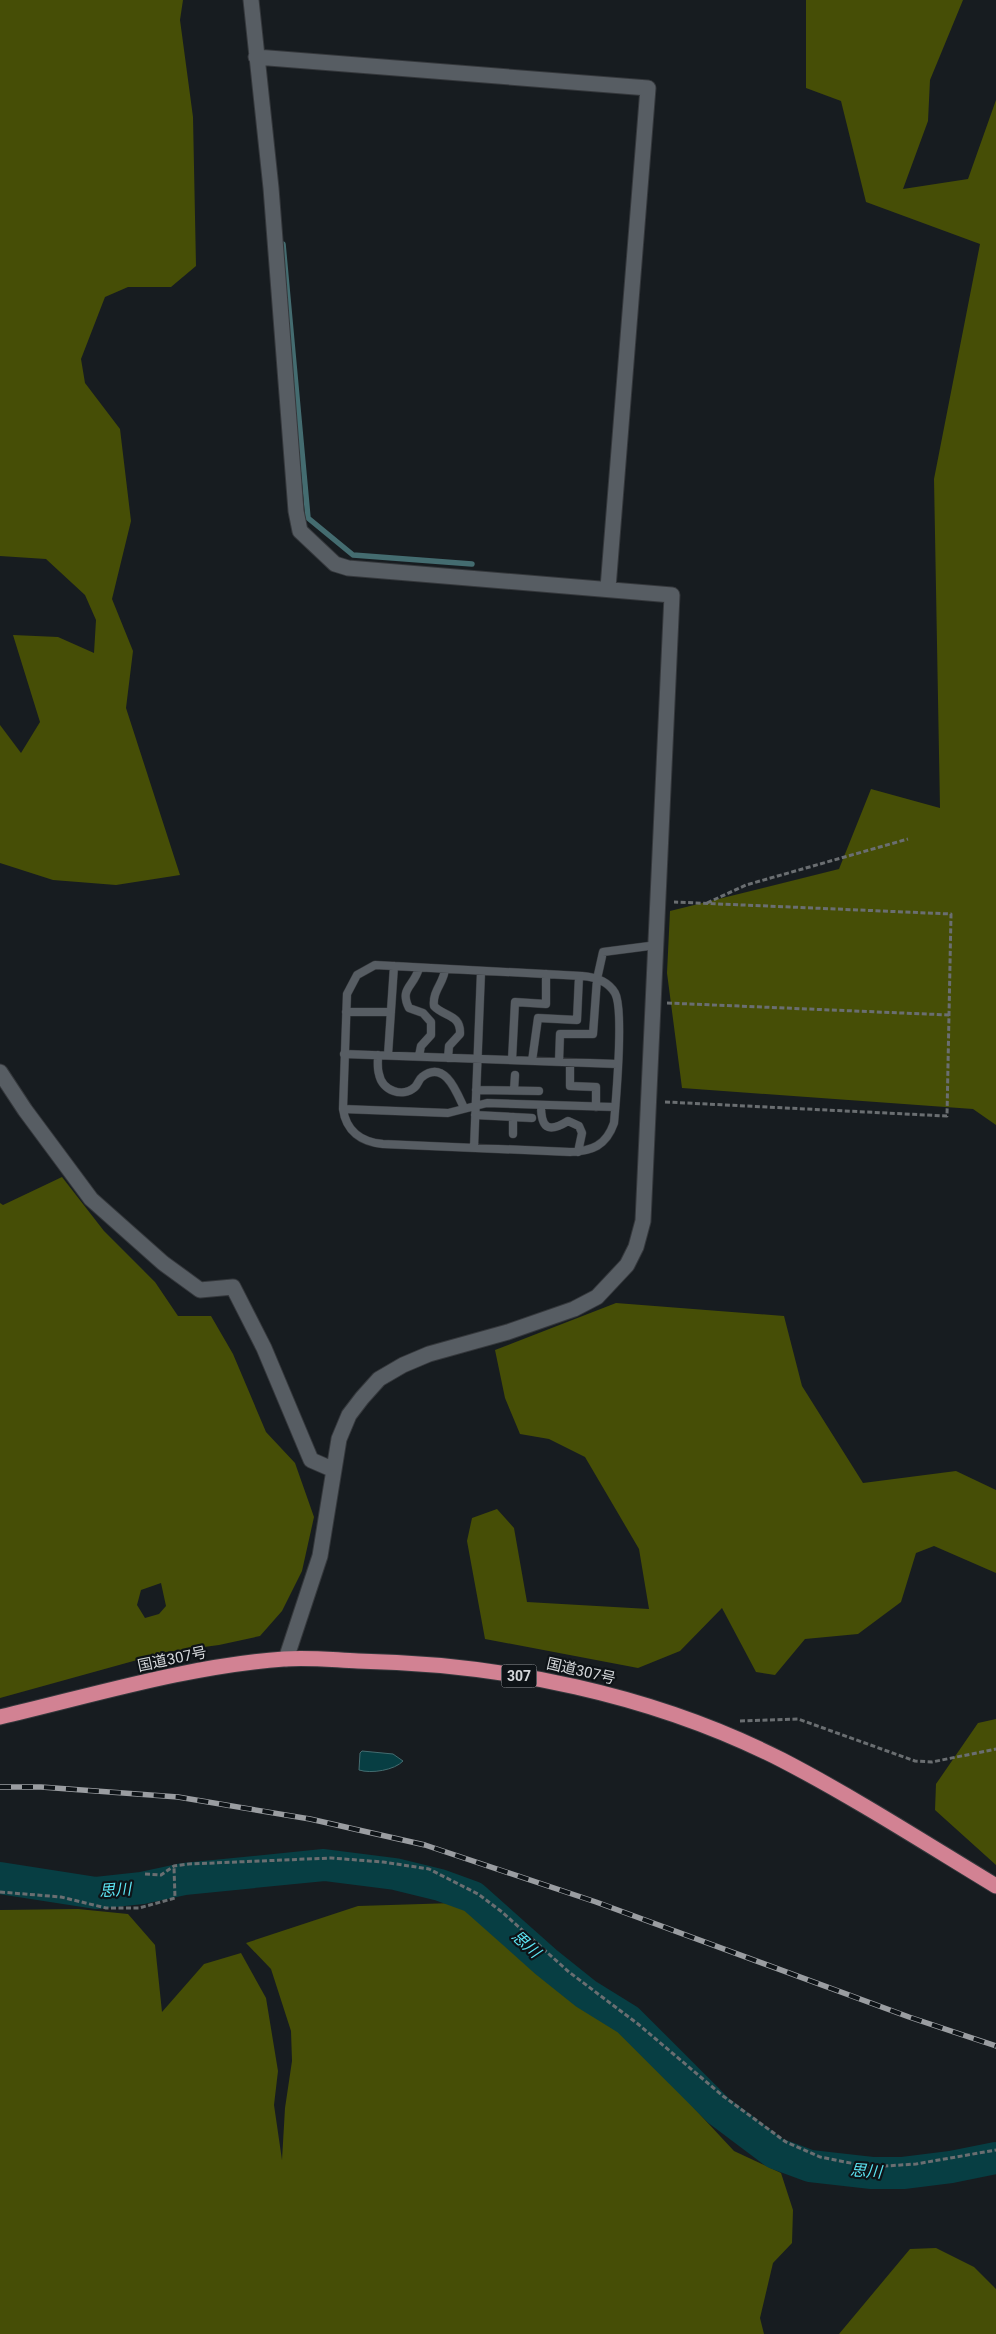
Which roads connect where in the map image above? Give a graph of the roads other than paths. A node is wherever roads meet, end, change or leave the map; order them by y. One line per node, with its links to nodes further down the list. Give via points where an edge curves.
1 (250, 0): 2 (street)
2 (256, 57): 3 (street, via 271,188 300,531 335,564 348,568); 3 (street, via 648,88)
3 (608, 588): 4 (street, via 672,595)
4 (657, 945): 11 (lane, via 603,952); 42 (street, via 643,1221 627,1265 597,1297 574,1309 429,1354 378,1379 349,1415 339,1439)
5 (394, 966): 6 (lane); 12 (lane, via 375,965 357,975 349,987); 13 (lane)
6 (419, 968): 7 (lane); 17 (lane, via 416,979 404,996 409,1008 423,1013 431,1022 431,1036 421,1046)
7 (445, 969): 8 (lane); 18 (lane, via 444,980 436,990 434,1006 454,1017 460,1028 456,1040 449,1046)
8 (481, 972): 9 (lane); 19 (lane)
9 (546, 974): 10 (lane); 20 (lane, via 546,1004 515,1002)
10 (579, 976): 11 (lane); 21 (lane, via 577,1020 538,1018)
11 (597, 979): 22 (lane, via 593,1034 560,1034); 24 (lane, via 611,988 618,1003)
12 (346, 1012): 13 (lane); 14 (lane)
13 (390, 1012): 16 (lane)
14 (344, 1054): 15 (lane); 35 (lane)
15 (378, 1055): 16 (lane); 34 (lane, via 379,1076 393,1092 402,1093 415,1087 422,1077 433,1073 444,1075 454,1084)
16 (388, 1055): 17 (lane)
17 (419, 1056): 18 (lane)
18 (448, 1058): 19 (lane)
19 (477, 1059): 20 (lane); 27 (lane)
20 (512, 1060): 21 (lane)
21 (532, 1061): 22 (lane)
22 (558, 1062): 23 (lane)
23 (570, 1062): 24 (lane); 32 (lane, via 570,1086 596,1087)
24 (617, 1064): 33 (lane)
25 (0, 1072): 42 (street, via 91,1199 163,1263 200,1290 233,1287 264,1348 311,1460)
26 (515, 1075): 28 (lane)
27 (476, 1090): 28 (lane); 30 (lane)
28 (514, 1090): 29 (lane)
29 (539, 1091)
30 (476, 1104): 31 (lane); 34 (lane); 36 (lane)
31 (540, 1105): 32 (lane); 41 (lane, via 543,1124 549,1128 568,1121 579,1126 582,1133)
32 (596, 1106): 33 (lane)
33 (615, 1107): 41 (lane, via 614,1123 607,1139 595,1148)
34 (464, 1108): 35 (lane, via 448,1113)
35 (343, 1109): 40 (lane, via 345,1120 353,1132 376,1144)
36 (475, 1116): 37 (lane); 40 (lane)
37 (513, 1117): 38 (lane); 39 (lane)
38 (532, 1118)
39 (513, 1134)
40 (474, 1148): 41 (lane)
41 (578, 1152)
42 (334, 1470): 43 (street, via 320,1556)
43 (286, 1659): 44 (highway, 国道307号 / 307, via 210,1668); 45 (highway, 国道307号 / 307, via 422,1662 529,1677 613,1696 697,1723 781,1760)
44 (0, 1717)
45 (996, 1886)

